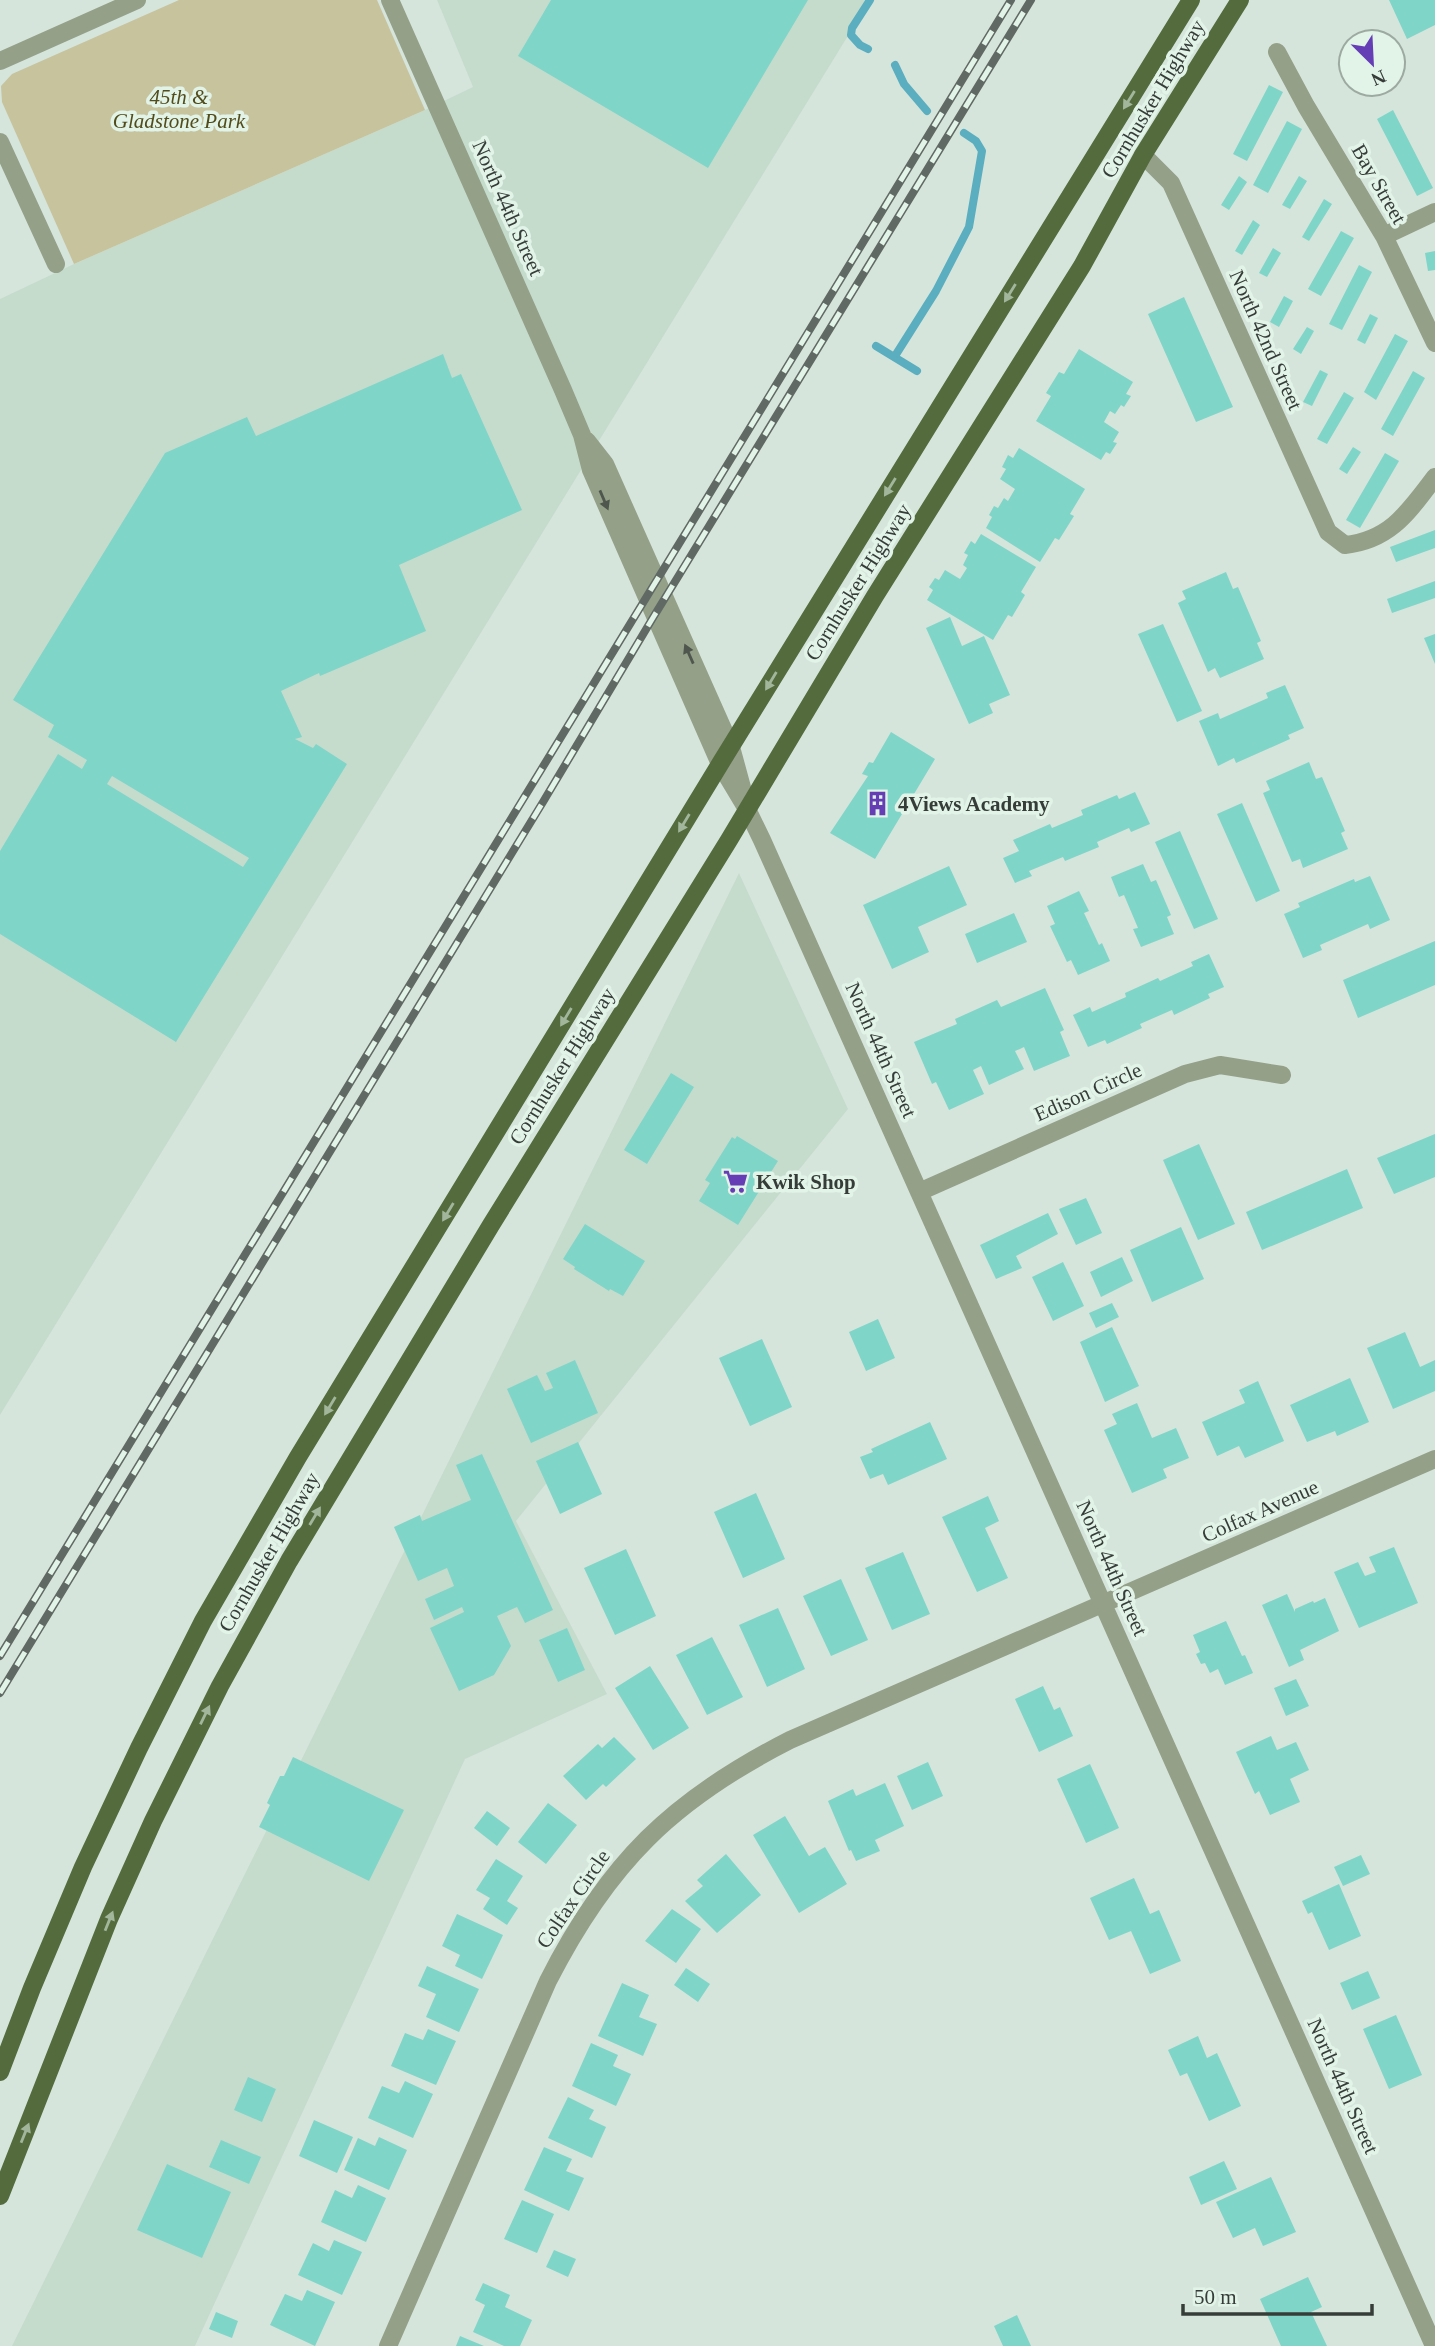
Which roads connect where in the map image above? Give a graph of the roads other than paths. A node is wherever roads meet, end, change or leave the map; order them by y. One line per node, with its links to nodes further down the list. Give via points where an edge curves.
1 (137, 0): 6 (street)
2 (390, 0): 13 (street, North 44th Street)
3 (1191, 0): 15 (main road, Cornhusker Highway, one-way to 15)
4 (1240, 0): 8 (main road, Cornhusker Highway)
5 (1277, 51): 10 (street, Bay Street)
6 (0, 61)
7 (0, 142): 11 (street)
8 (1143, 155): 14 (street, North 42nd Street, via 1171,183 1328,532 1345,545 1379,536 1405,517); 17 (main road, Cornhusker Highway, via 1082,266)
9 (1435, 212): 10 (street)
10 (1384, 236): 12 (street, Bay Street)
11 (56, 264)
12 (1435, 343)
13 (582, 435): 15 (street, North 44th Street, one-way to 13, via 605,464); 16 (street, North 44th Street, one-way to 16, via 591,470)
14 (1435, 477)
15 (731, 747): 16 (main road, Cornhusker Highway); 17 (street, North 44th Street)
16 (720, 764): 17 (street, North 44th Street); 22 (main road, Cornhusker Highway, one-way to 22, via 203,1621 83,1867)
17 (747, 809): 19 (street, North 44th Street); 23 (main road, Cornhusker Highway, one-way to 17, via 109,1919 220,1686 333,1487)
18 (1282, 1075): 19 (street, Edison Circle, via 1220,1065 1185,1074)
19 (919, 1192): 21 (street, North 44th Street)
20 (1435, 1459): 21 (street, Colfax Avenue)
21 (1103, 1604): 24 (street, Colfax Circle, via 749,1761 689,1802 640,1845 567,1943); 25 (street, North 44th Street)
22 (0, 2072)
23 (0, 2196)
24 (388, 2346)
25 (1434, 2346)

